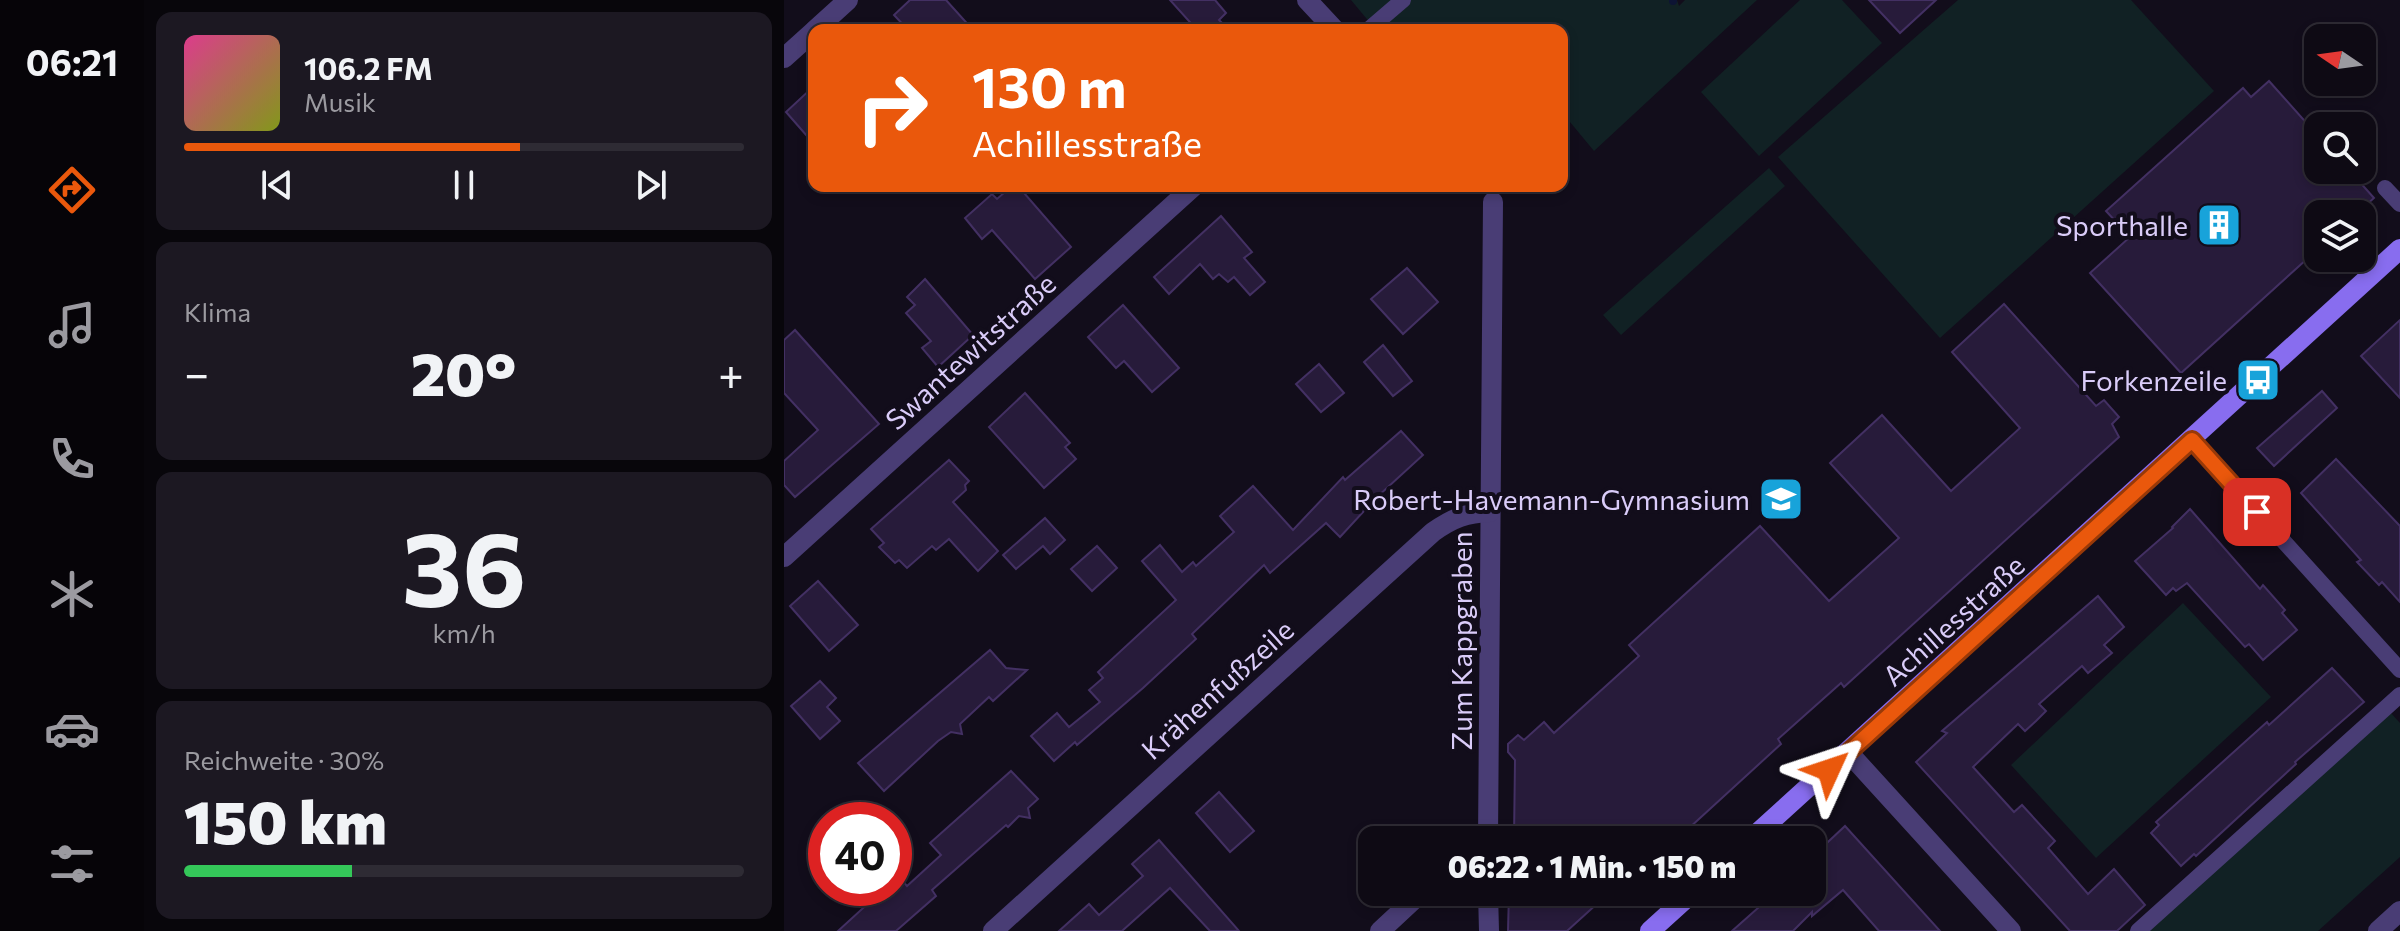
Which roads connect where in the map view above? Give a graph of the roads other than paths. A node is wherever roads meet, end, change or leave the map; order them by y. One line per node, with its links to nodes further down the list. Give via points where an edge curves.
1 (848, 0): 4 (street)
2 (1307, 0): 5 (street)
3 (1403, 0): 6 (lane)
4 (822, 24)
5 (1329, 24)
6 (1375, 24)
7 (808, 36): 8 (street)
8 (784, 58)
9 (2385, 188): 12 (lane)
10 (1187, 192): 16 (street, Swantewitstraße)
11 (1493, 202): 15 (street, Zum Kappgraben)
12 (2400, 204)
13 (2400, 249): 14 (street, Achillesstraße)
14 (2192, 440): 17 (lane); 19 (street, Achillesstraße)
15 (1490, 512): 20 (street, Zum Kappgraben); 26 (street, Krähenfußzeile, via 1452,518 1433,532)
16 (784, 557)
17 (2400, 670)
18 (2400, 695): 31 (lane)
19 (1848, 752): 21 (street, Achillesstraße); 30 (street)
20 (1488, 826)
21 (1766, 826)
22 (1407, 906): 27 (street)
23 (1488, 906): 28 (street)
24 (1678, 906): 29 (street)
25 (2400, 911): 32 (street)
26 (993, 931)
27 (1380, 931)
28 (1489, 931)
29 (1650, 931)
30 (2011, 931)
31 (2138, 931)
32 (2378, 931)

